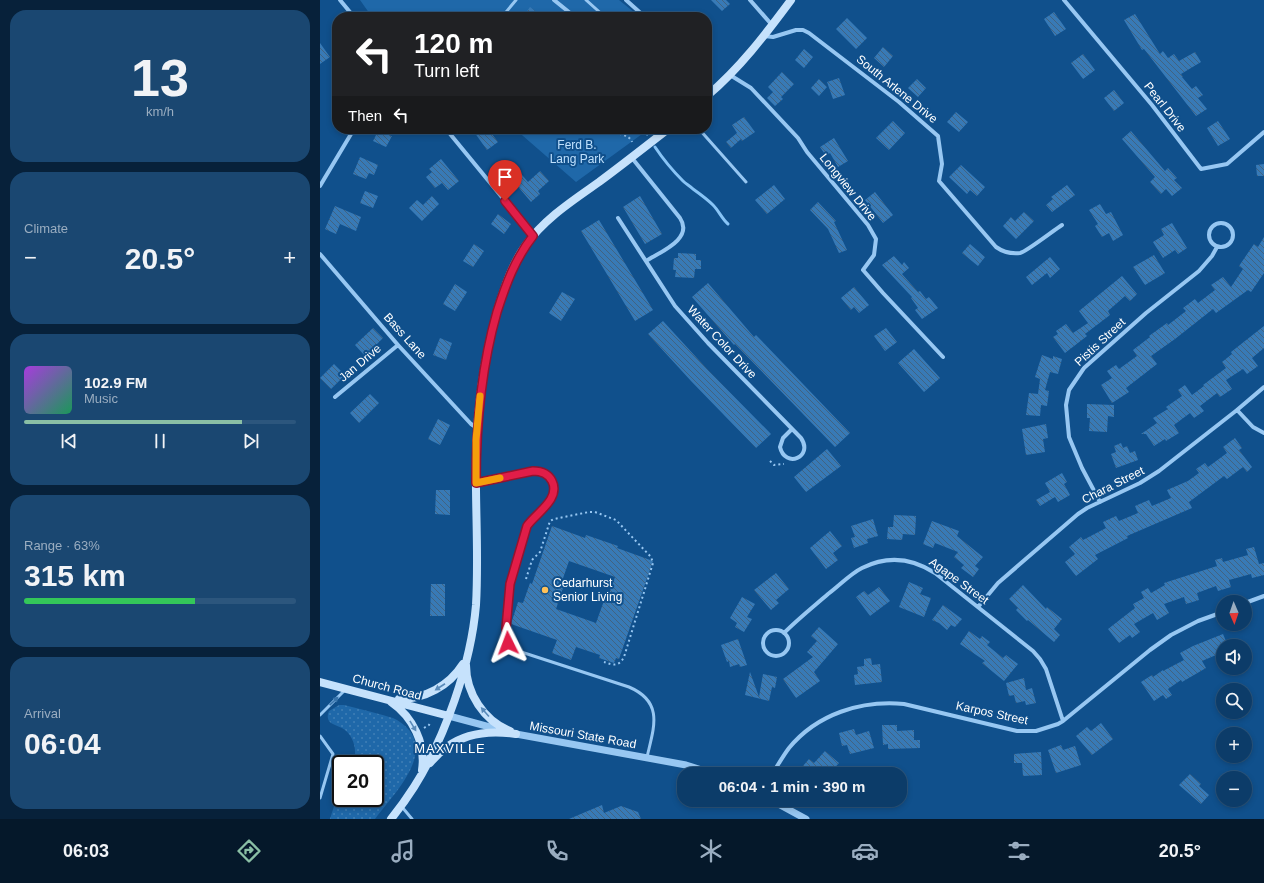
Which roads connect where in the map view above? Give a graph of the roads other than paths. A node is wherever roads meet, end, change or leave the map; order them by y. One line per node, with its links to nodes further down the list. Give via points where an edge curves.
1 (340, 0): 9 (street)
2 (516, 0): 10 (lane)
3 (554, 0): 11 (street)
4 (586, 0): 12 (lane)
5 (626, 0): 13 (street)
6 (750, 0): 14 (street)
7 (791, 0): 14 (main road)
8 (1064, 0): 18 (street, Pearl Drive, via 1152,105 1201,169 1227,164)
9 (350, 12)
10 (506, 12)
11 (569, 12)
12 (599, 12)
13 (639, 12)
14 (773, 25): 15 (main road)
15 (764, 36): 16 (main road); 27 (street, South Arlene Drive, via 773,37 796,30 809,33 899,102 938,136 942,164 939,181 1002,251 1022,253)
16 (730, 75): 17 (main road); 33 (street, Longview Drive, via 751,88 798,138 868,225 876,239 874,255 863,270)
17 (712, 91)
18 (1264, 132)
19 (351, 134): 25 (street)
20 (450, 134): 28 (street)
21 (661, 134): 23 (main road)
22 (703, 134): 24 (lane)
23 (631, 157): 28 (main road, via 565,206); 31 (street, via 680,218 684,227 681,237 676,242)
24 (746, 182)
25 (320, 186)
26 (618, 218): 31 (street, Water Color Drive)
27 (1062, 225)
28 (533, 236): 37 (main road, via 512,268 497,313 484,370)
29 (1217, 247): 29 (street, Pistis Street, via 1210,241 1209,232 1214,224 1223,222 1231,227 1232,240 1226,246); 41 (street, Pistis Street, via 1199,271 1146,313 1084,368 1069,390 1066,405 1069,437)
30 (320, 254): 32 (street, Bass Lane)
31 (646, 261): 38 (street, Water Color Drive, via 675,306)
32 (398, 344): 35 (street, Jan Drive); 37 (street, Bass Lane)
33 (943, 357)
34 (1264, 387): 36 (street, Chara Street)
35 (335, 397)
36 (1238, 410): 39 (street, via 1253,427); 41 (street, Chara Street, via 1159,471)
37 (477, 428): 40 (main road)
38 (792, 429): 38 (street, Water Color Drive, via 802,438 805,446 802,455 793,460 783,456 780,447 783,438)
39 (1264, 433)
40 (476, 483): 47 (main road, via 476,600 472,636); 56 (lane, via 533,471 545,473 551,479 553,496 527,526 510,584 506,628 508,643 512,649 629,688 645,696 654,714)
41 (1100, 502): 44 (street, Chara Street, via 1078,514 1013,569)
42 (1264, 596): 43 (street)
43 (1252, 600)
44 (978, 607): 46 (street, Agape Street, via 924,567 903,560 885,560 858,570); 53 (street, Agape Street, via 1040,659 1049,675)
45 (1216, 615): 53 (street, Karpos Street, via 1171,635)
46 (784, 632): 46 (street, Agape Street, via 789,641 787,650 779,656 769,654 764,646 766,636 769,632)
47 (466, 658): 50 (main road, one-way to 50, via 457,673 437,690 412,698); 52 (main road); 54 (main road, one-way to 47, via 495,723 478,705 468,682)
48 (320, 682): 49 (main road, Church Road)
49 (347, 688): 50 (main road, Church Road); 51 (lane, one-way to 49)
50 (386, 698): 52 (main road, Church Road); 59 (main road, one-way to 59, via 406,715 416,732 421,748)
51 (320, 715)
52 (448, 716): 54 (street, Missouri State Road); 59 (main road)
53 (1063, 721): 58 (street, Karpos Street, via 1046,729 1025,732 904,704 865,704 836,713 808,730 789,749)
54 (516, 734): 56 (street, Missouri State Road); 59 (main road, via 483,733 462,739 434,757)
55 (320, 736): 60 (lane, via 333,754)
56 (647, 757): 57 (street, Missouri State Road)
57 (692, 767)
58 (777, 767)
59 (421, 775): 61 (main road)
60 (320, 798)
61 (401, 806): 63 (main road); 64 (lane)
62 (784, 807): 65 (street)
63 (391, 819)
64 (412, 819)
65 (806, 819)

